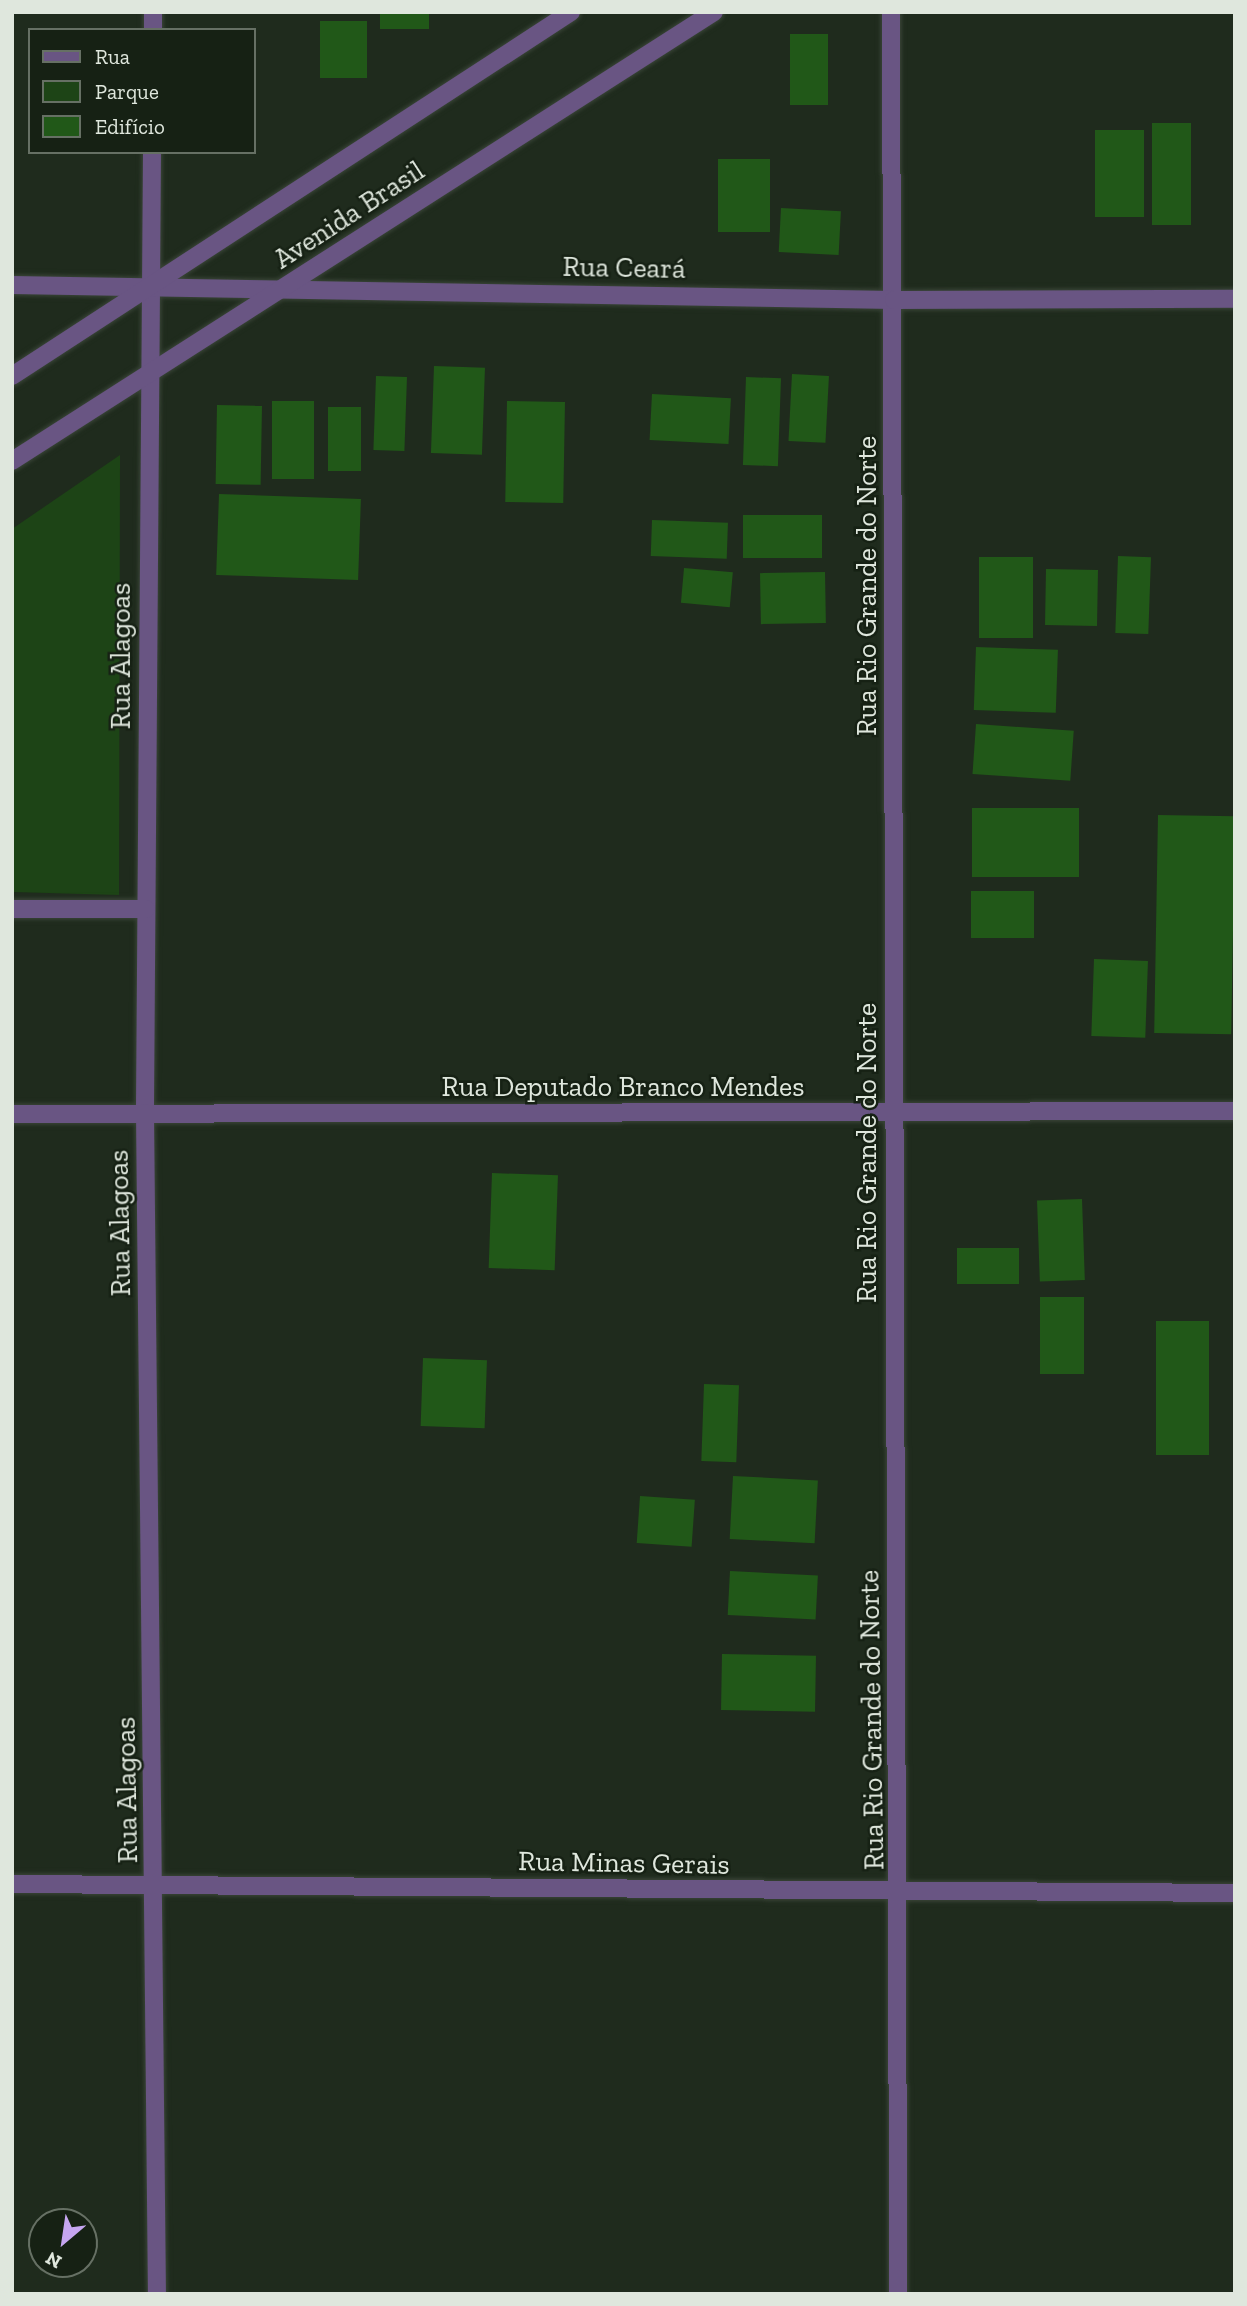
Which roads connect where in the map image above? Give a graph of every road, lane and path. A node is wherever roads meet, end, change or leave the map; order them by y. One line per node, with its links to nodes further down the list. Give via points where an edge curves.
1 (571, 12): 6 (street, Avenida Brasil)
2 (714, 12): 7 (street, Avenida Brasil)
3 (891, 12): 9 (street, Rua Rio Grande do Norte)
4 (152, 154): 6 (street, Rua Alagoas)
5 (12, 285): 6 (street, Rua Ceará)
6 (150, 285): 7 (street, Rua Ceará); 10 (street, Rua Alagoas); 11 (street, Avenida Brasil)
7 (284, 288): 9 (street, Rua Ceará); 10 (street, Avenida Brasil)
8 (1235, 299): 9 (street, Rua Ceará)
9 (894, 300): 17 (street, Rua Rio Grande do Norte)
10 (149, 370): 12 (street, Avenida Brasil); 14 (street, Rua Alagoas)
11 (12, 376)
12 (12, 461)
13 (12, 909): 14 (street)
14 (146, 909): 16 (street, Rua Alagoas)
15 (1235, 1111): 17 (street, Rua Deputado Branco Mendes)
16 (145, 1113): 17 (street, Rua Deputado Branco Mendes); 18 (street, Rua Deputado Branco Mendes); 20 (street, Rua Alagoas)
17 (892, 1113): 21 (street, Rua Rio Grande do Norte)
18 (12, 1114)
19 (12, 1884): 20 (street, Rua Minas Gerais)
20 (155, 1884): 21 (street, Rua Minas Gerais); 23 (street, Rua Alagoas)
21 (900, 1893): 22 (street, Rua Minas Gerais); 24 (street, Rua Rio Grande do Norte)
22 (1235, 1893)
23 (157, 2294)
24 (898, 2294)

